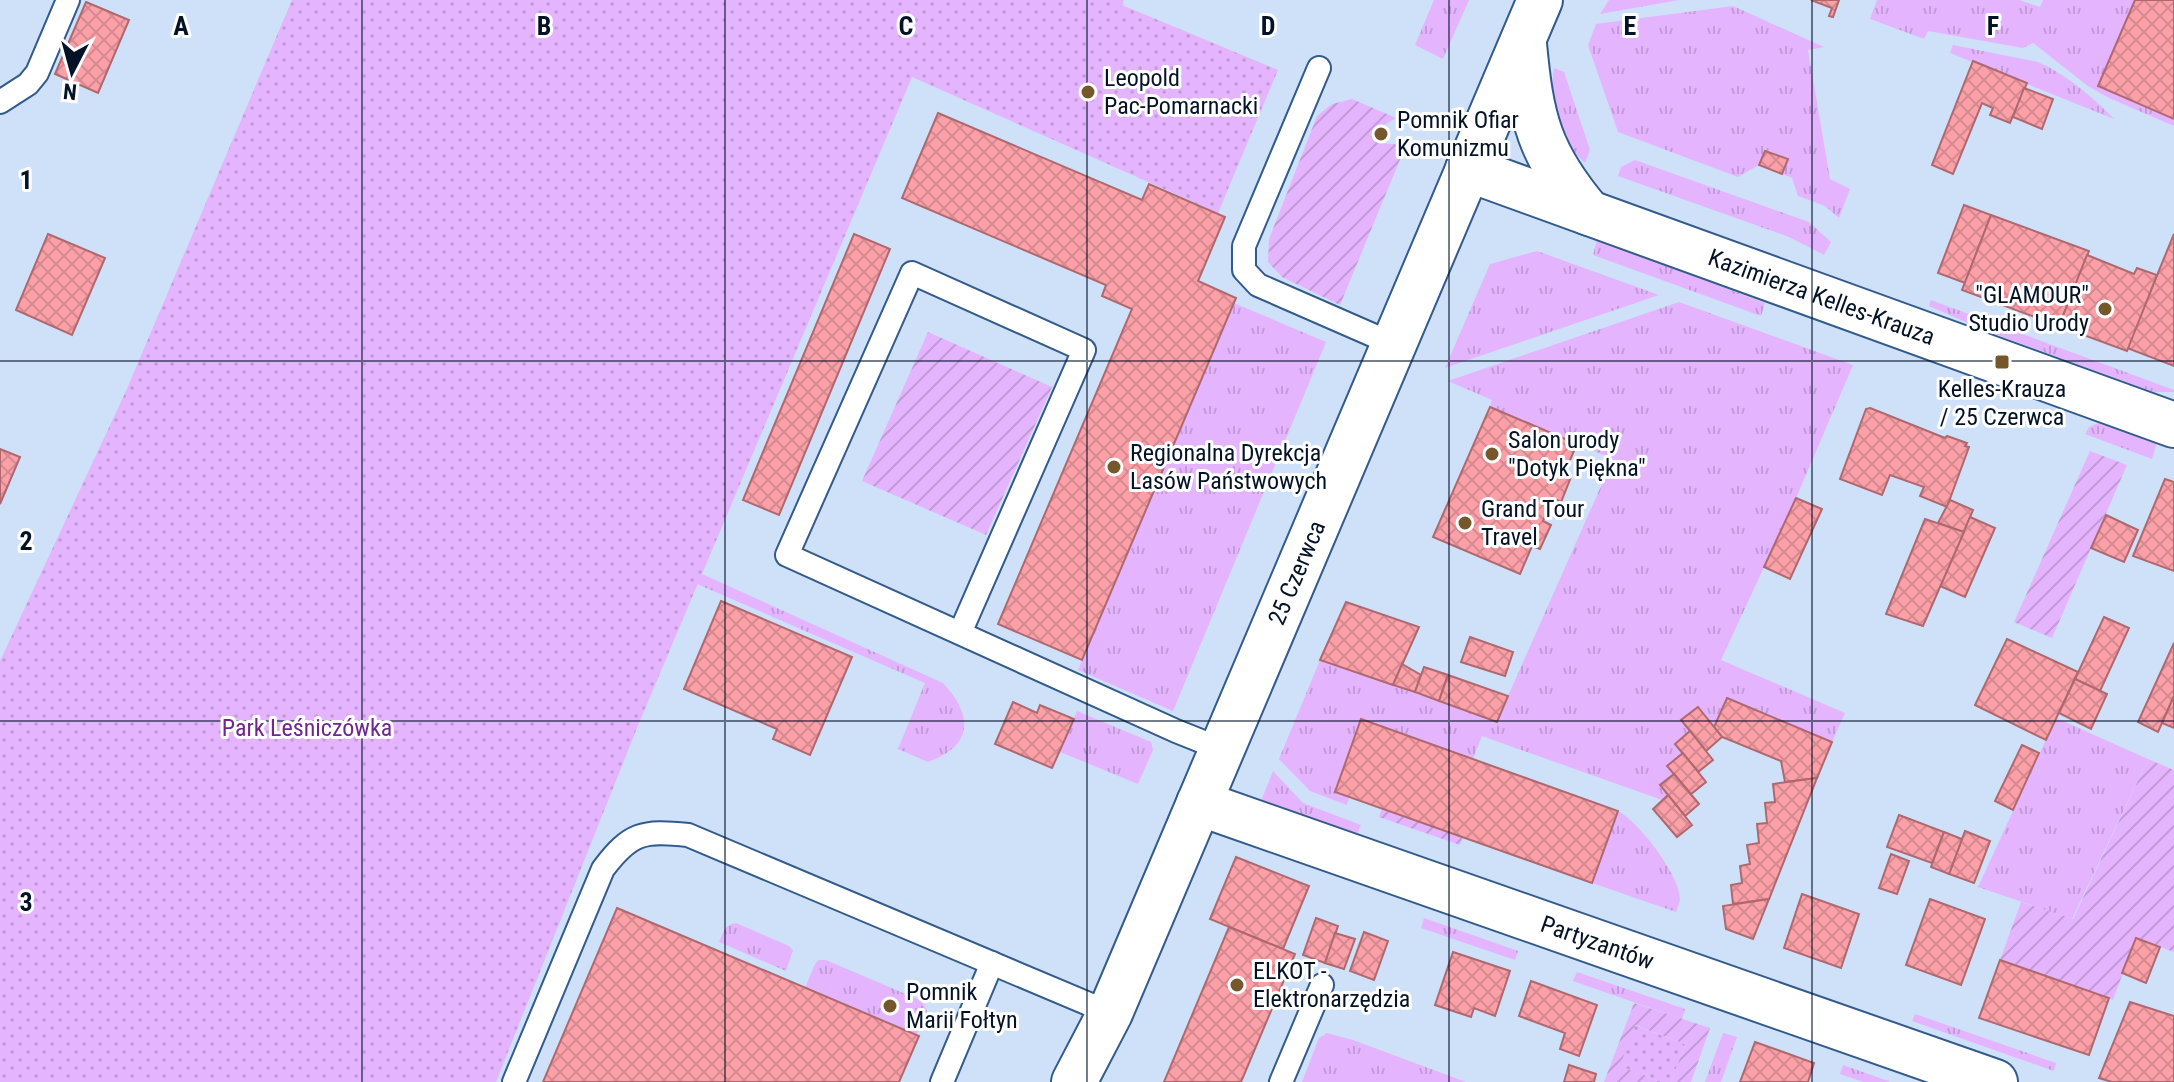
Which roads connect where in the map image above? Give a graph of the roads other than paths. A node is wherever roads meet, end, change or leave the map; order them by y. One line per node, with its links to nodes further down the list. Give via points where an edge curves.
1 (68, 0): 5 (lane, via 37,73)
2 (1540, 0): 3 (street, 25 Czerwca)
3 (1523, 40): 6 (street, 25 Czerwca); 7 (street, via 1532,112 1547,155)
4 (1319, 68): 8 (lane, via 1244,246 1244,270 1258,285)
5 (0, 102)
6 (1468, 169): 7 (street, Kazimierza Kelles-Krauza); 8 (street, 25 Czerwca)
7 (1589, 213): 9 (street, Kazimierza Kelles-Krauza)
8 (1393, 344): 11 (street, 25 Czerwca)
9 (2174, 425)
10 (960, 633): 10 (lane, via 787,555 912,273 1084,350); 11 (lane)
11 (1221, 749): 12 (street, 25 Czerwca)
12 (1199, 803): 15 (street, 25 Czerwca); 21 (street, Partyzantów)
13 (992, 963): 15 (lane); 16 (lane, via 688,835 641,835 619,848 603,869); 17 (lane)
14 (1322, 985): 20 (lane)
15 (1110, 1013): 18 (street, 25 Czerwca); 19 (street, 25 Czerwca)
16 (514, 1082)
17 (942, 1082)
18 (1074, 1082)
19 (1089, 1082)
20 (1281, 1082)
21 (1995, 1082)

